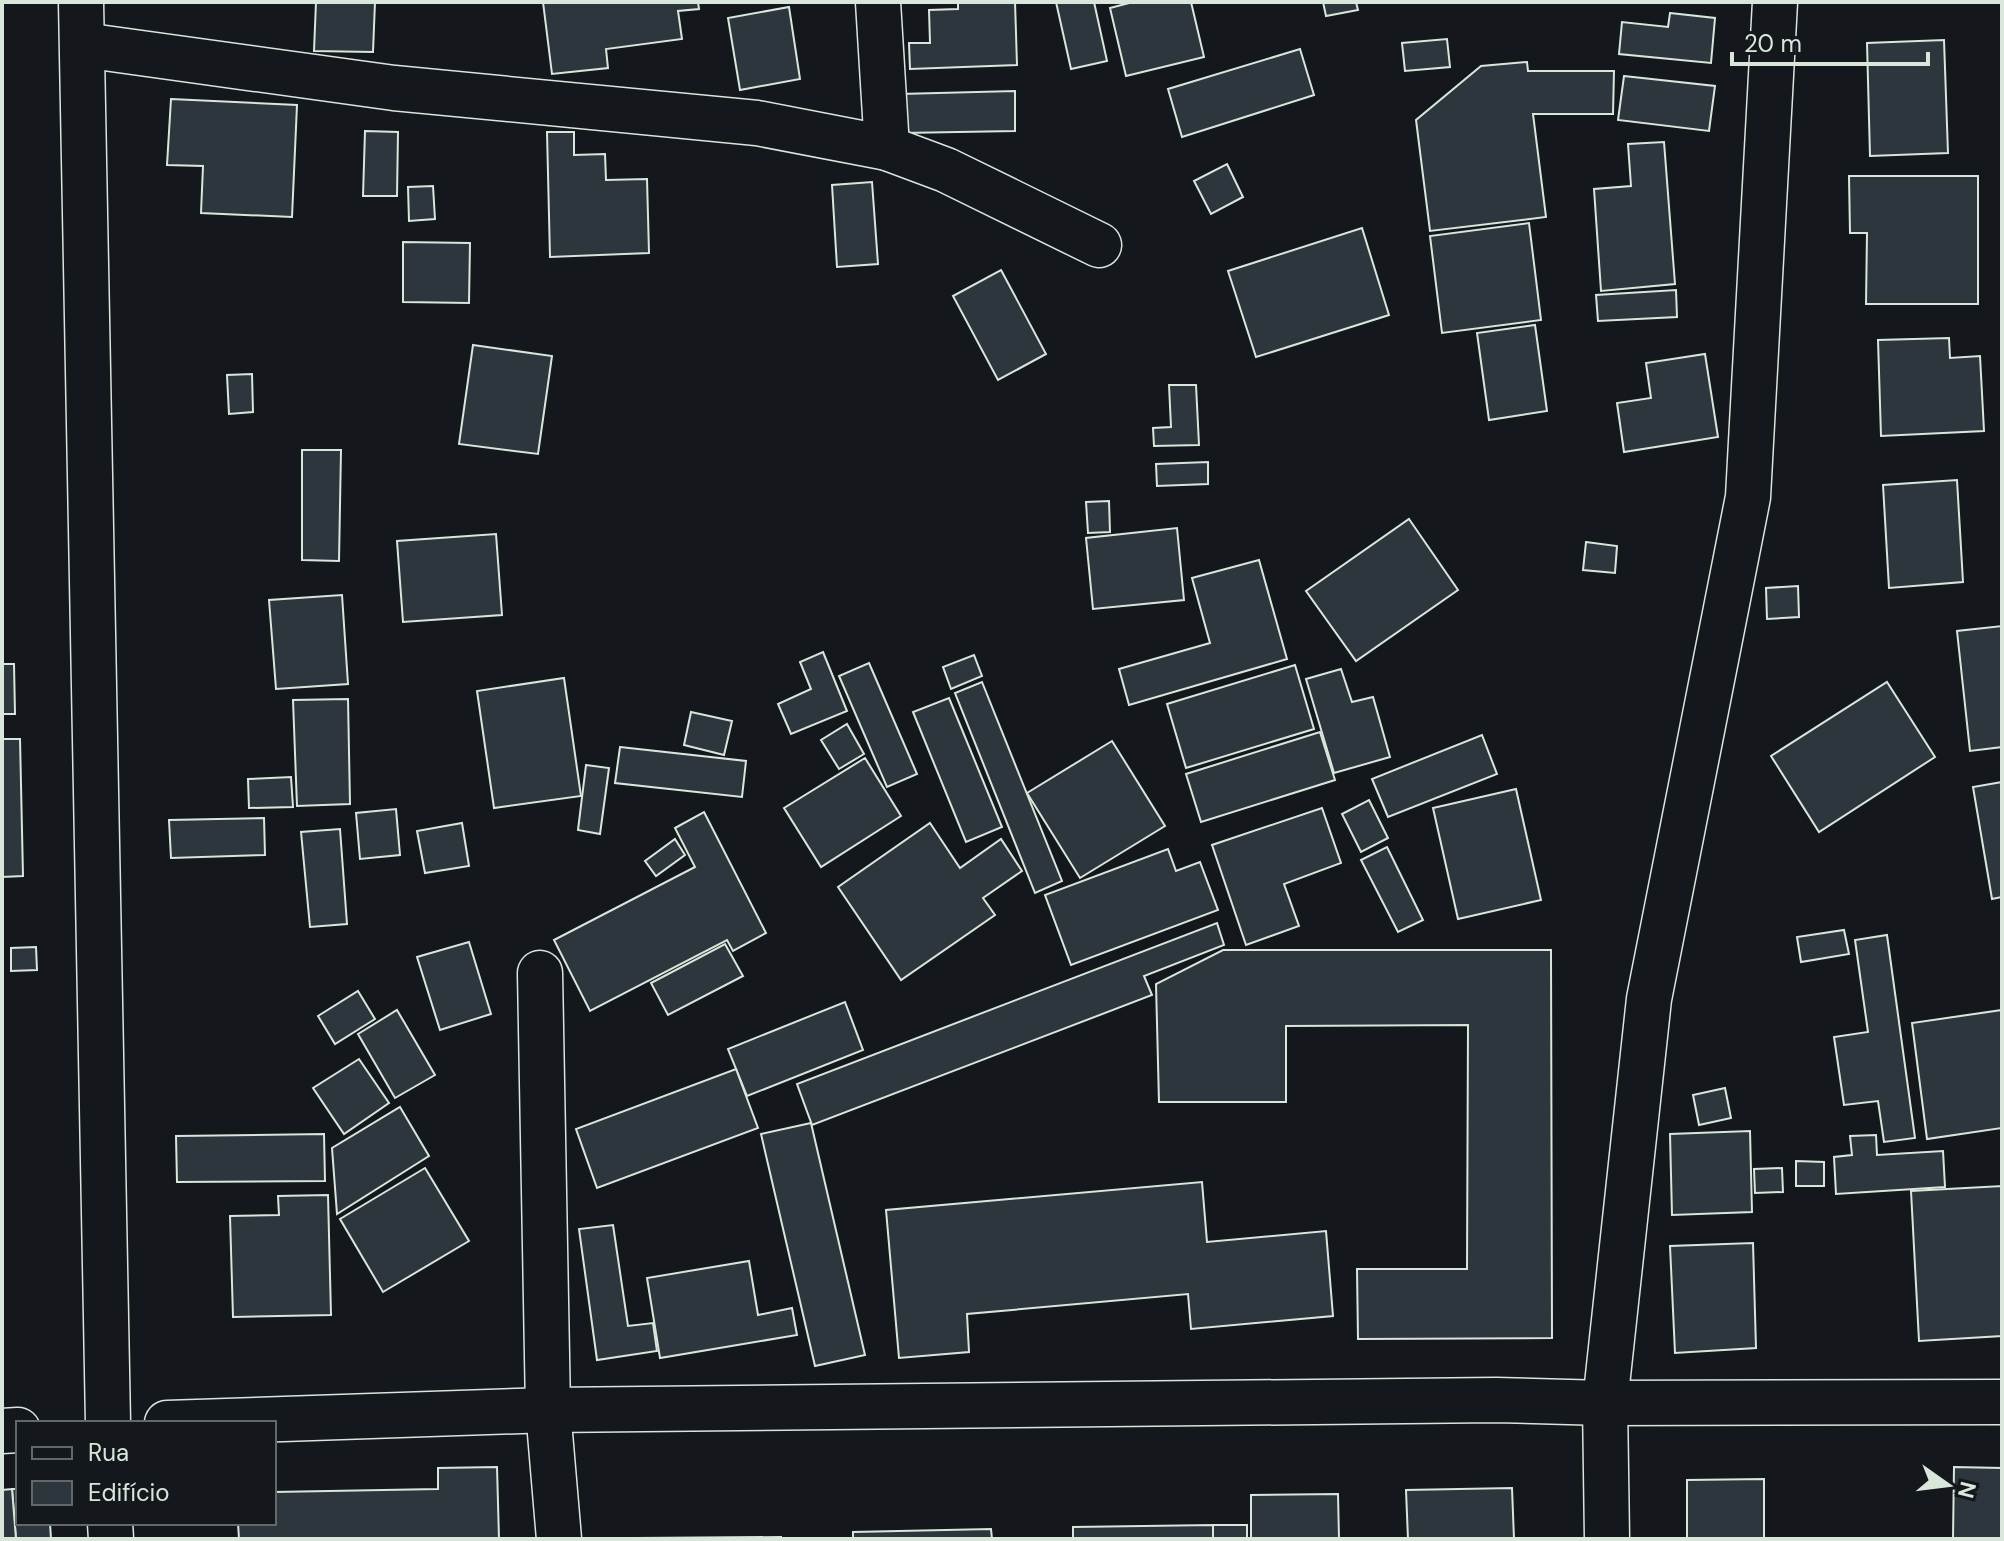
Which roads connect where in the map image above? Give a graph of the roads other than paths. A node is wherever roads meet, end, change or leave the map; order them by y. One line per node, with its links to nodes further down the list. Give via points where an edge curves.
1 (81, 2): 4 (street)
2 (878, 2): 5 (street)
3 (1775, 2): 9 (street, via 1748,497 1649,999)
4 (83, 45): 5 (street, via 394,88 757,123); 11 (street)
5 (887, 148): 6 (street, via 946,170)
6 (1099, 245)
7 (540, 973): 10 (street)
8 (2002, 1402): 9 (street)
9 (1605, 1403): 10 (street); 14 (street)
10 (548, 1410): 12 (street); 13 (street)
11 (108, 1421)
12 (226, 1421)
13 (559, 1539)
14 (1607, 1539)

